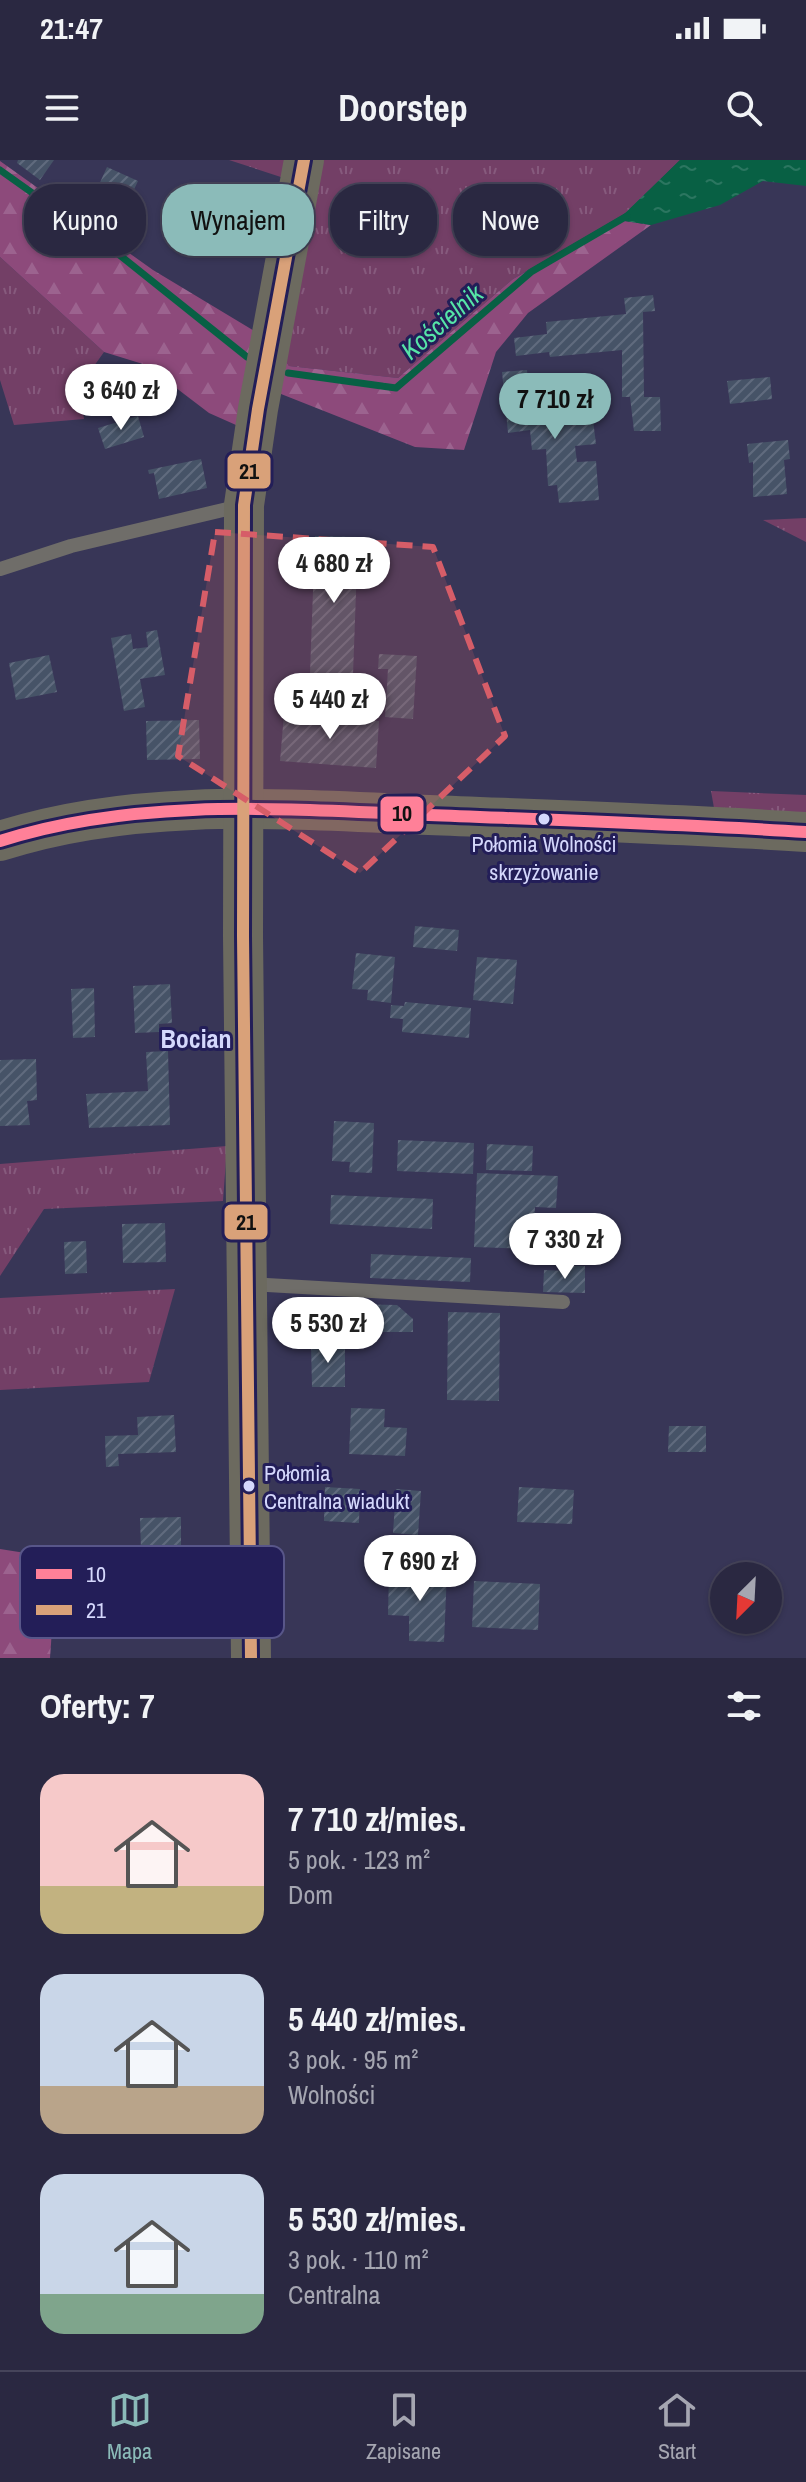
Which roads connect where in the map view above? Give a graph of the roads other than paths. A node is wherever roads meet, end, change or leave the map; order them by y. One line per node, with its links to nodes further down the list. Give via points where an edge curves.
1 (304, 160): 2 (street)
2 (244, 505): 3 (lane, via 71,546); 4 (street)
3 (0, 569)
4 (244, 809): 5 (street); 6 (street, via 149,811); 7 (street)
5 (806, 832)
6 (0, 841)
7 (247, 1284): 8 (lane); 9 (street)
8 (563, 1302)
9 (250, 1546)
10 (251, 1638): 11 (street)
11 (251, 1658)

